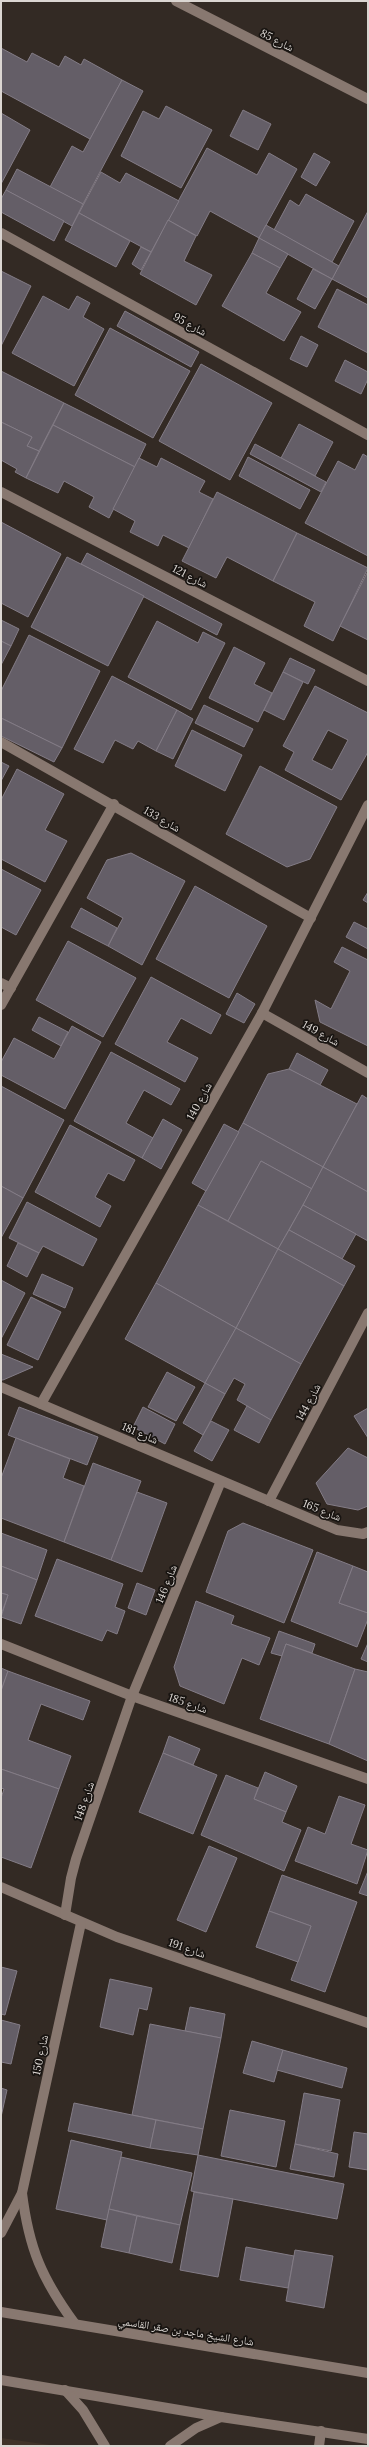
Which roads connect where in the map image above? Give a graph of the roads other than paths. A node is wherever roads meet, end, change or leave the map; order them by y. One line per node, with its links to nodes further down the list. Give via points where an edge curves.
1 (176, 1): 2 (street, شارع 85)
2 (368, 99)
3 (1, 233): 4 (street, شارع 95)
4 (368, 436)
5 (1, 492): 6 (street, شارع 121)
6 (368, 681)
7 (1, 742): 8 (street, شارع 133)
8 (114, 804): 10 (street, شارع 133); 12 (street)
9 (368, 805): 10 (street, شارع 140)
10 (311, 918): 14 (street, شارع 140)
11 (1, 983): 12 (street)
12 (11, 988): 13 (street)
13 (1, 1005)
14 (262, 1013): 15 (street, شارع 149); 18 (street, شارع 140)
15 (368, 1073)
16 (368, 1313): 20 (street, شارع 144)
17 (1, 1387): 18 (street, شارع 181)
18 (41, 1404): 19 (street, شارع 181)
19 (221, 1481): 20 (street, شارع 181); 23 (street, شارع 146)
20 (269, 1501): 21 (street, شارع 165, via 337,1530 362,1534)
21 (368, 1532)
22 (1, 1644): 23 (street, شارع 185)
23 (132, 1696): 24 (street, شارع 185); 26 (street, شارع 148, via 76,1859)
24 (368, 1779)
25 (1, 1888): 26 (street, شارع 191)
26 (65, 1915): 27 (street, شارع 191)
27 (81, 1923): 28 (street, شارع 191); 29 (street, شارع 150)
28 (368, 2023)
29 (22, 2193): 30 (street, شارع 150); 32 (street, شارع 150, via 27,2229 37,2263 54,2296)
30 (1, 2233)
31 (1, 2312): 32 (street, شارع الشيخ ماجد بن صقر القاسمي)
32 (75, 2324): 33 (street, شارع الشيخ ماجد بن صقر القاسمي)
33 (368, 2373)
34 (1, 2380): 35 (street)
35 (65, 2390): 36 (street); 39 (street, via 83,2410)
36 (221, 2417): 37 (street); 40 (street, via 196,2428)
37 (321, 2431): 38 (street); 41 (street)
38 (368, 2439)
39 (104, 2446)
40 (170, 2446)
41 (319, 2446)

